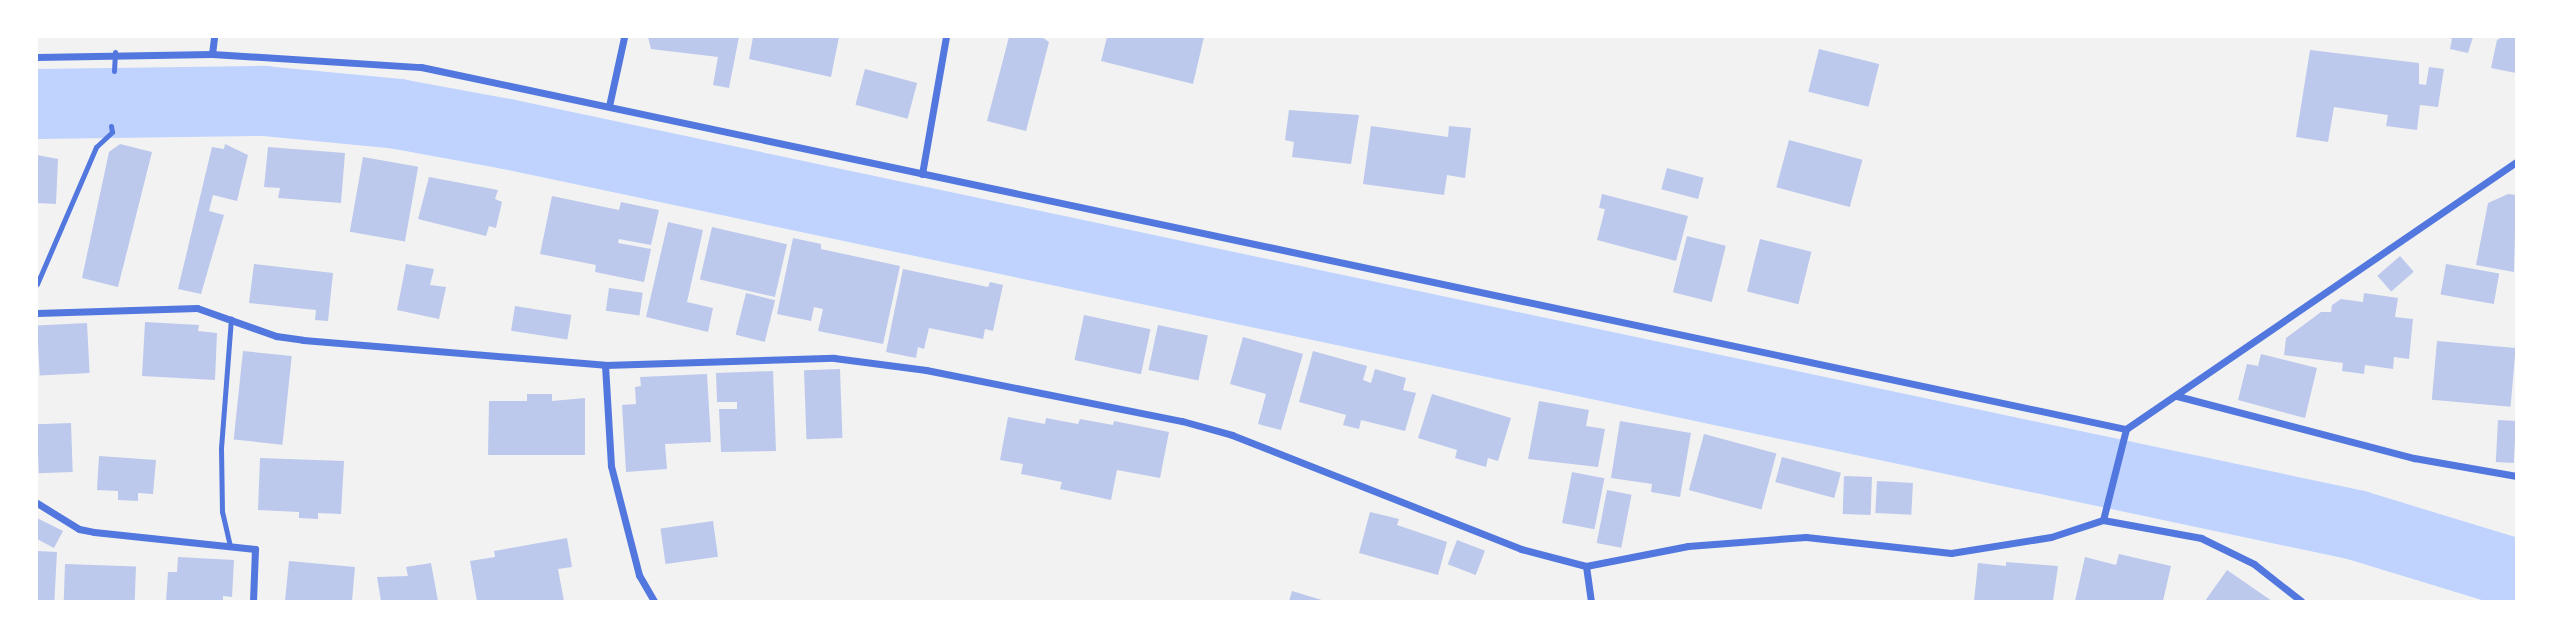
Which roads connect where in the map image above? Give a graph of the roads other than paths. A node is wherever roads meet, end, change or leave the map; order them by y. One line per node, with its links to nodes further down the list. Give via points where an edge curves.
1 (214, 37): 5 (street)
2 (624, 37): 8 (street)
3 (946, 37): 11 (street)
4 (115, 52): 5 (street); 6 (street); 7 (lane)
5 (212, 54): 8 (street, via 421,67)
6 (37, 57)
7 (114, 71)
8 (609, 106): 11 (street)
9 (111, 126): 12 (lane, via 112,132 96,147)
10 (2516, 162): 16 (street)
11 (922, 174): 17 (street)
12 (37, 284)
13 (37, 313): 14 (street, via 184,307)
14 (231, 318): 15 (street, via 276,336 303,340); 21 (lane, via 221,449 222,512)
15 (605, 365): 22 (street, via 834,358 926,370 1182,421 1231,435 1521,549); 24 (street, via 611,466 639,575)
16 (2177, 396): 17 (street); 18 (street, via 2414,458)
17 (2126, 429): 20 (street)
18 (2516, 475)
19 (37, 503): 21 (street, via 94,533)
20 (2103, 520): 22 (street, via 2052,537 1951,553 1806,537 1688,546); 26 (street, via 2201,538 2254,564)
21 (230, 546): 23 (street, via 256,549)
22 (1586, 566): 25 (street)
23 (253, 601)
24 (654, 601)
25 (1591, 601)
26 (2301, 601)

